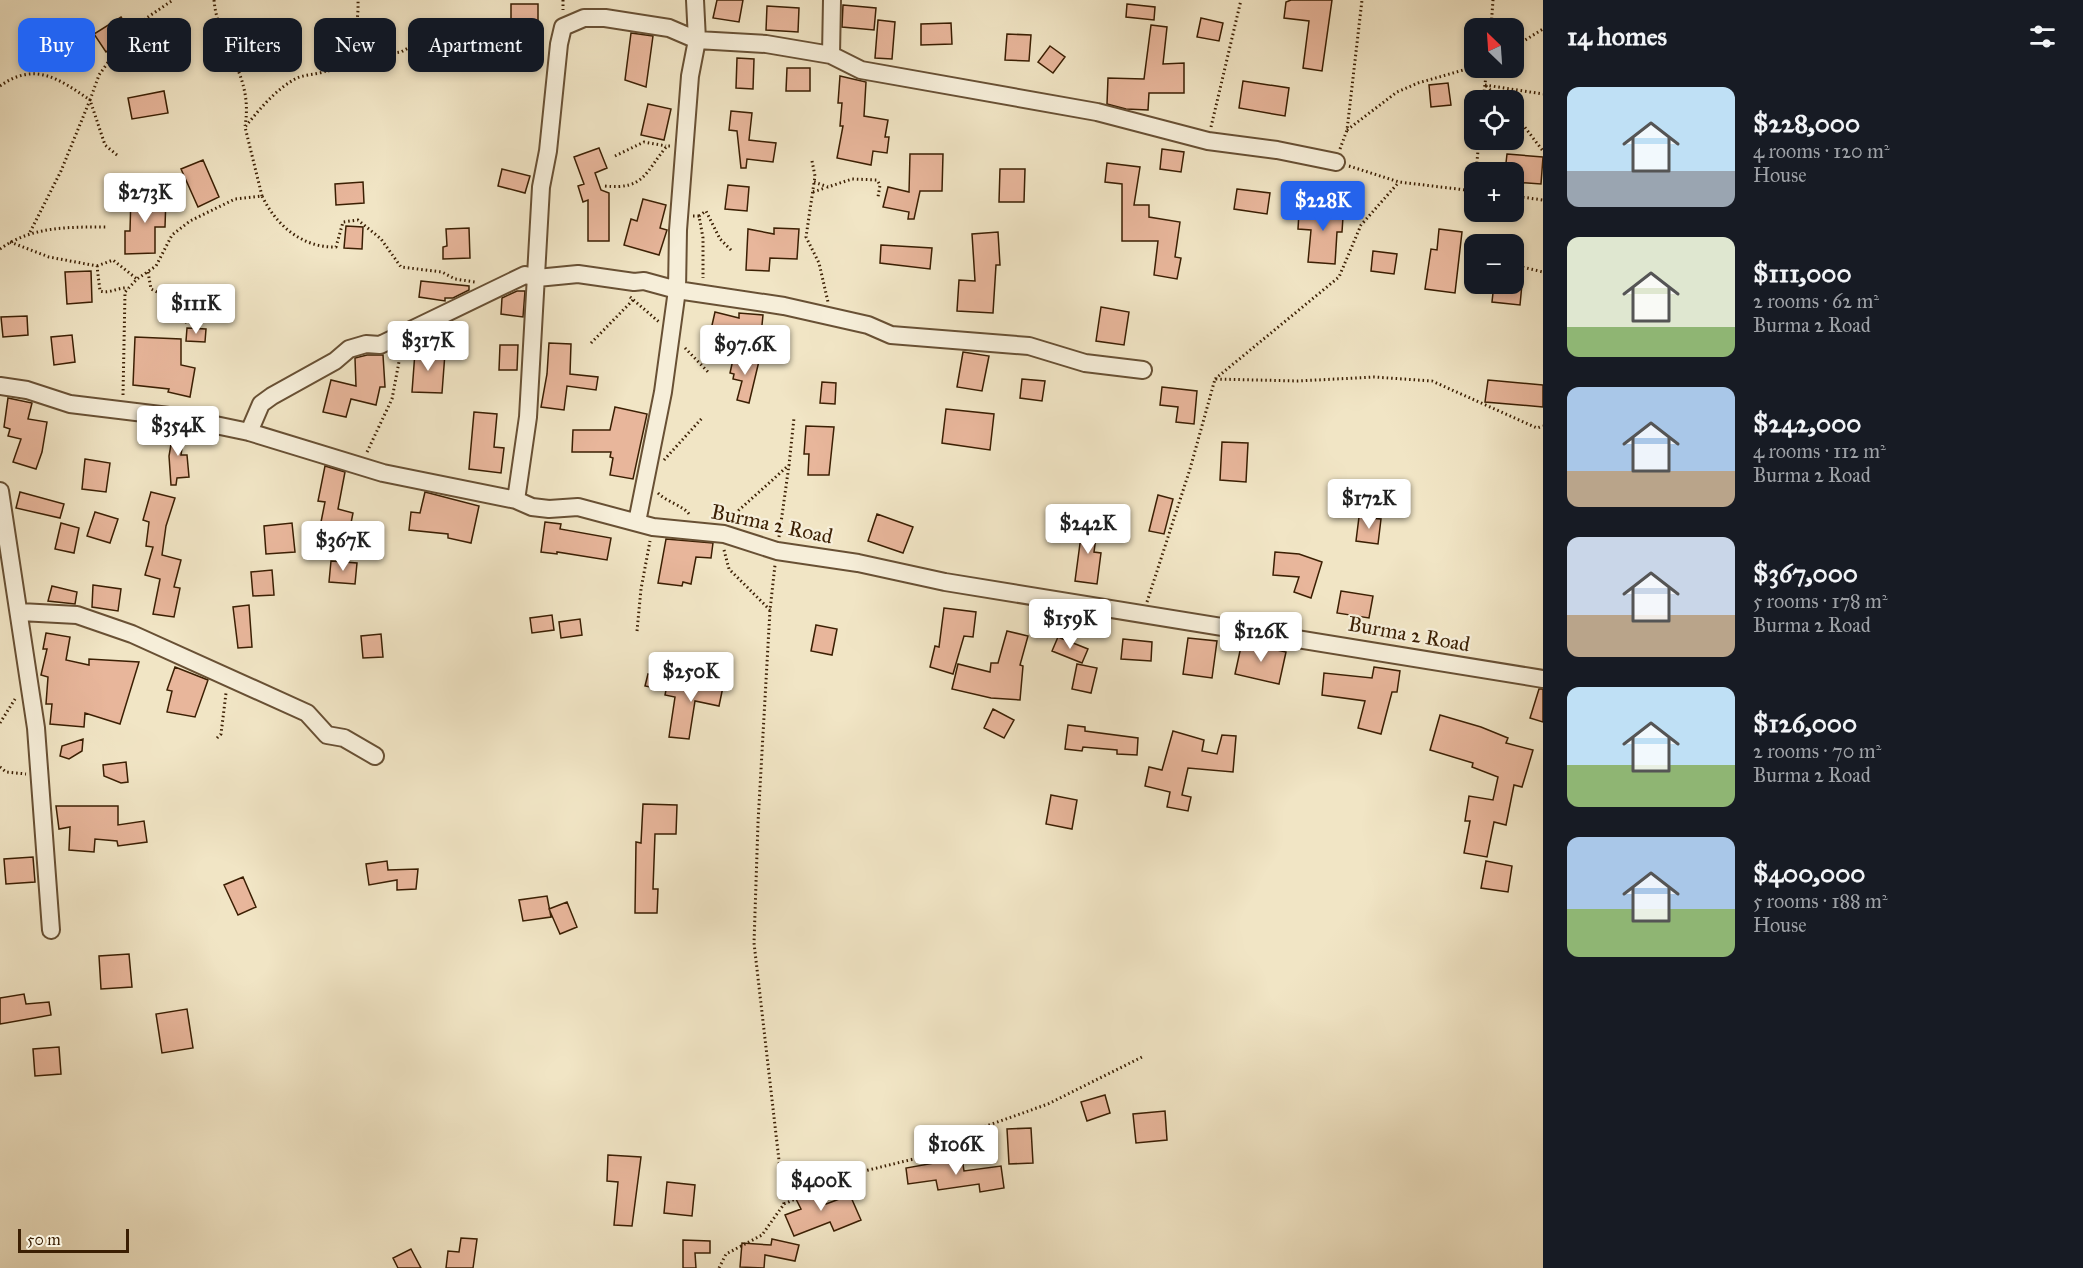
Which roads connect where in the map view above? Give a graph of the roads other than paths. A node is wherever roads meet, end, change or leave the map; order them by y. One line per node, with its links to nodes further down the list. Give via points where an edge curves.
1 (695, 0): 3 (street)
2 (832, 0): 4 (street)
3 (697, 40): 4 (street, via 766,44); 6 (street, via 669,28 605,18 584,18 564,27 541,188); 7 (street, via 690,76)
4 (831, 55): 5 (street, via 861,70 1097,112 1208,141)
5 (1336, 162)
6 (537, 278): 7 (street, via 578,274 644,281); 10 (street, via 525,275 380,345 350,349 261,404); 12 (street, via 528,417)
7 (677, 290): 8 (street, via 755,300 831,316 891,335 1029,346 1085,363); 14 (street, via 663,392)
8 (1143, 370)
9 (0, 386): 10 (street, Burma 2 Road, via 70,404 122,409)
10 (249, 432): 12 (street, Burma 2 Road, via 384,473)
11 (0, 491): 13 (street)
12 (516, 500): 14 (street, Burma 2 Road, via 549,509 578,507)
13 (1, 510): 15 (street)
14 (637, 522): 16 (street, Burma 2 Road, via 720,533 777,550 1045,600)
15 (20, 612): 17 (street, via 76,615 132,633 307,713 327,735 344,738); 18 (street, via 39,775)
16 (1543, 680)
17 (375, 756)
18 (51, 930)

